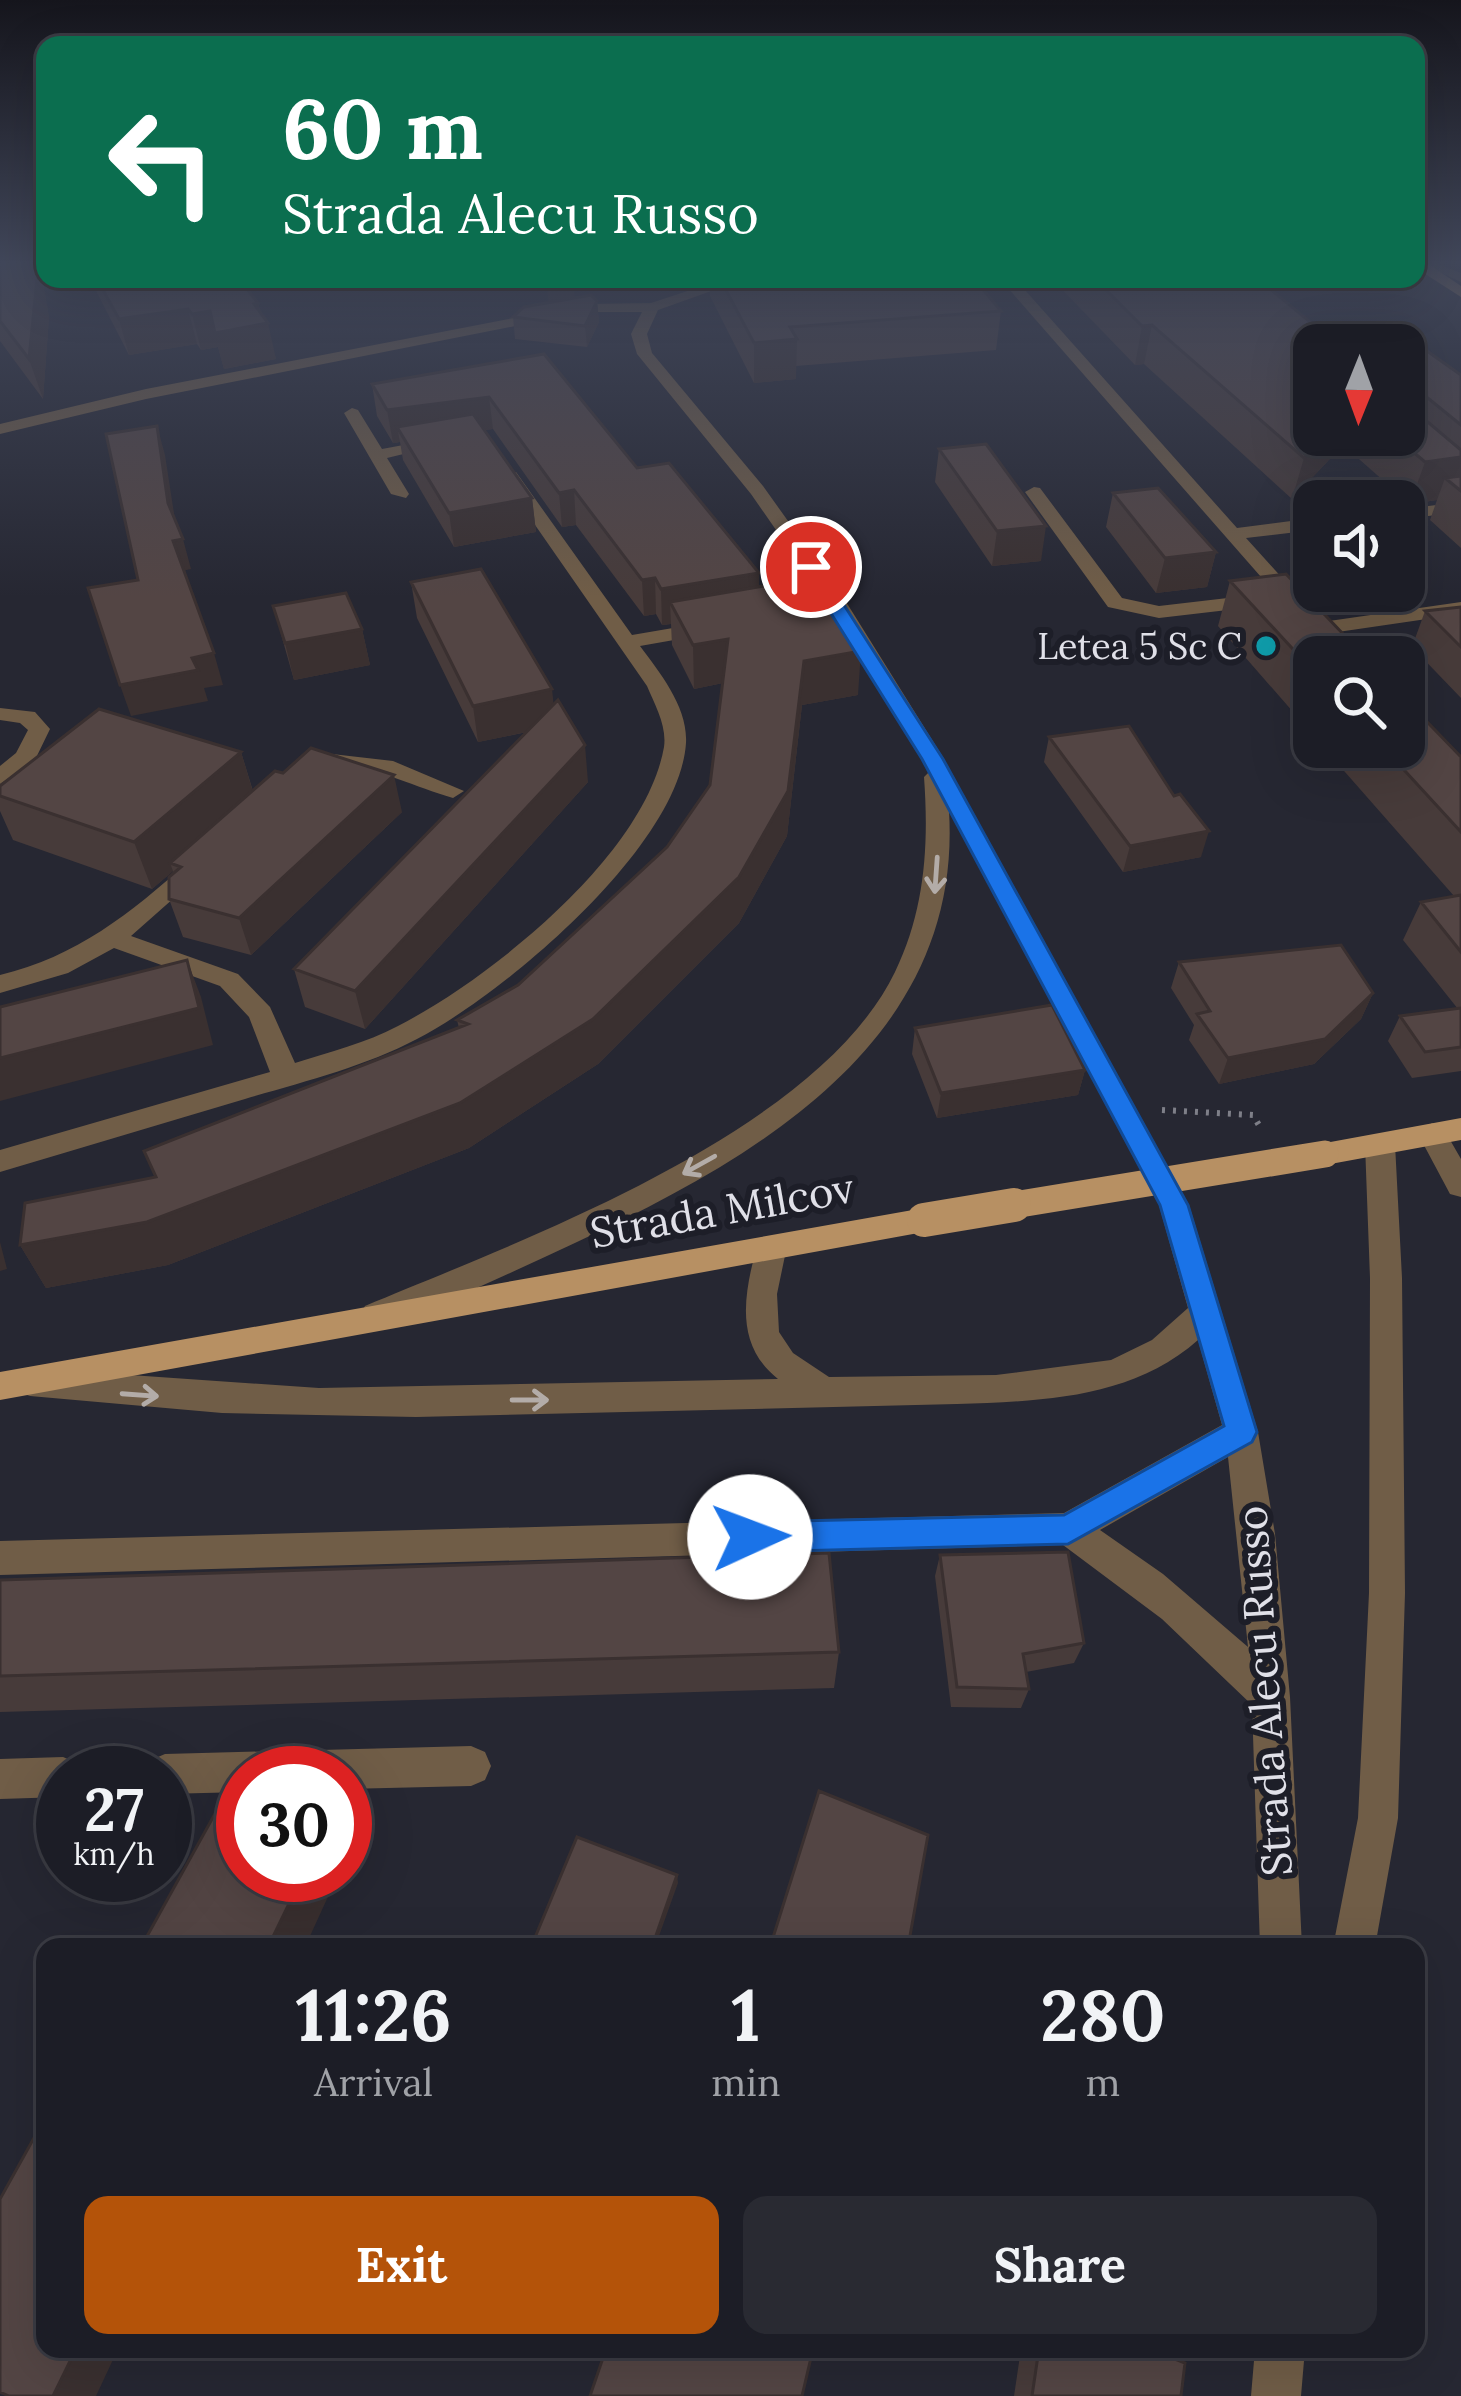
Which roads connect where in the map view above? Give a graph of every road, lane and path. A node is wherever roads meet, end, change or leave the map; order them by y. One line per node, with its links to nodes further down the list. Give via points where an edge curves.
1 (254, 373): 5 (street)
2 (660, 373): 16 (street, Strada Alecu Russo)
3 (1089, 373): 14 (street)
4 (352, 413): 7 (street)
5 (0, 429)
6 (462, 440): 7 (street)
7 (378, 454): 10 (street)
8 (496, 455): 22 (street)
9 (1034, 493): 15 (street, via 1115,603 1159,611)
10 (400, 494)
11 (1461, 507): 12 (street)
12 (1425, 511)
13 (1293, 527): 14 (street)
14 (1230, 535): 15 (street)
15 (1286, 598): 20 (street)
16 (838, 605): 18 (street); 24 (street, Strada Alecu Russo)
17 (1461, 608): 20 (street)
18 (814, 609)
19 (721, 626): 22 (street)
20 (1315, 629): 21 (street)
21 (1322, 636)
22 (627, 642): 31 (street, via 658,686 676,743 652,814 541,939 487,983 406,1033)
23 (0, 714): 25 (street, via 27,717 39,729 26,757)
24 (933, 759): 39 (street, Strada Alecu Russo, via 1174,1205); 40 (street, one-way to 40, via 940,821 934,897 917,952 879,1020 826,1079 764,1127 614,1210)
25 (0, 777)
26 (299, 777): 27 (street, via 328,760 368,762)
27 (454, 790)
28 (215, 851): 29 (street)
29 (116, 940): 30 (street); 31 (street, via 229,980 261,1013)
30 (0, 984)
31 (286, 1077): 36 (street)
32 (1176, 1108): 33 (path)
33 (1253, 1115)
34 (1447, 1132): 35 (main road, Strada Milcov); 37 (street)
35 (1380, 1144): 38 (main road, Strada Milcov, bridge); 52 (street, via 1387,1593 1378,1818)
36 (0, 1161)
37 (1461, 1186)
38 (772, 1246): 40 (main road, Strada Milcov); 42 (street, via 757,1299 761,1338 789,1373)
39 (1208, 1310): 42 (street, via 1171,1347 1115,1374 910,1394); 43 (street, Strada Alecu Russo)
40 (356, 1324): 41 (main road, Strada Milcov)
41 (12, 1384): 42 (street, one-way to 42, via 254,1399)
42 (824, 1391)
43 (1241, 1432): 44 (street); 46 (street, Strada Alecu Russo)
44 (1068, 1529): 45 (street); 46 (street, via 1196,1619)
45 (0, 1558)
46 (1271, 1697): 51 (street, Strada Alecu Russo)
47 (471, 1766): 48 (street)
48 (192, 1773)
49 (36, 1778): 50 (street)
50 (0, 1779)
51 (1281, 1938)
52 (1356, 1938)
53 (1279, 2358): 54 (street)
54 (1276, 2396)

